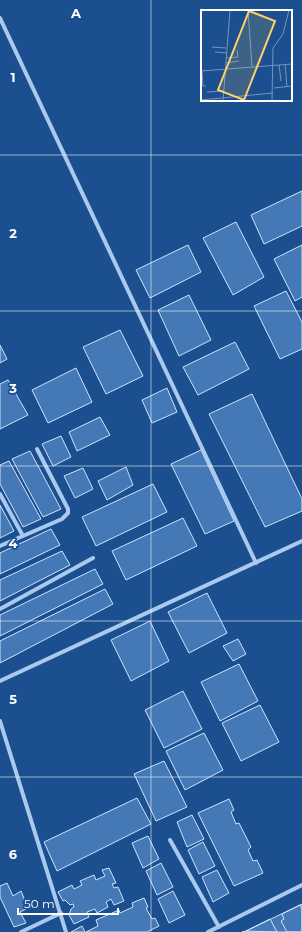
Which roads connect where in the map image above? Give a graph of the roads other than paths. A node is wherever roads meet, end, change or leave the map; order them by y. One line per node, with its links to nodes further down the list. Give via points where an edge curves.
1 (0, 18): 8 (street)
2 (37, 448): 4 (street, via 68,513 62,519)
3 (0, 494): 4 (street)
4 (23, 536): 6 (street)
5 (302, 541): 8 (street)
6 (0, 546)
7 (93, 558): 9 (street)
8 (256, 563): 10 (street)
9 (0, 609)
10 (0, 681)
11 (0, 721): 14 (street)
12 (170, 840): 15 (street)
13 (302, 886): 15 (street)
14 (61, 913): 16 (street); 17 (street)
15 (219, 927): 18 (street)
16 (21, 932)
17 (66, 932)
18 (208, 932)

